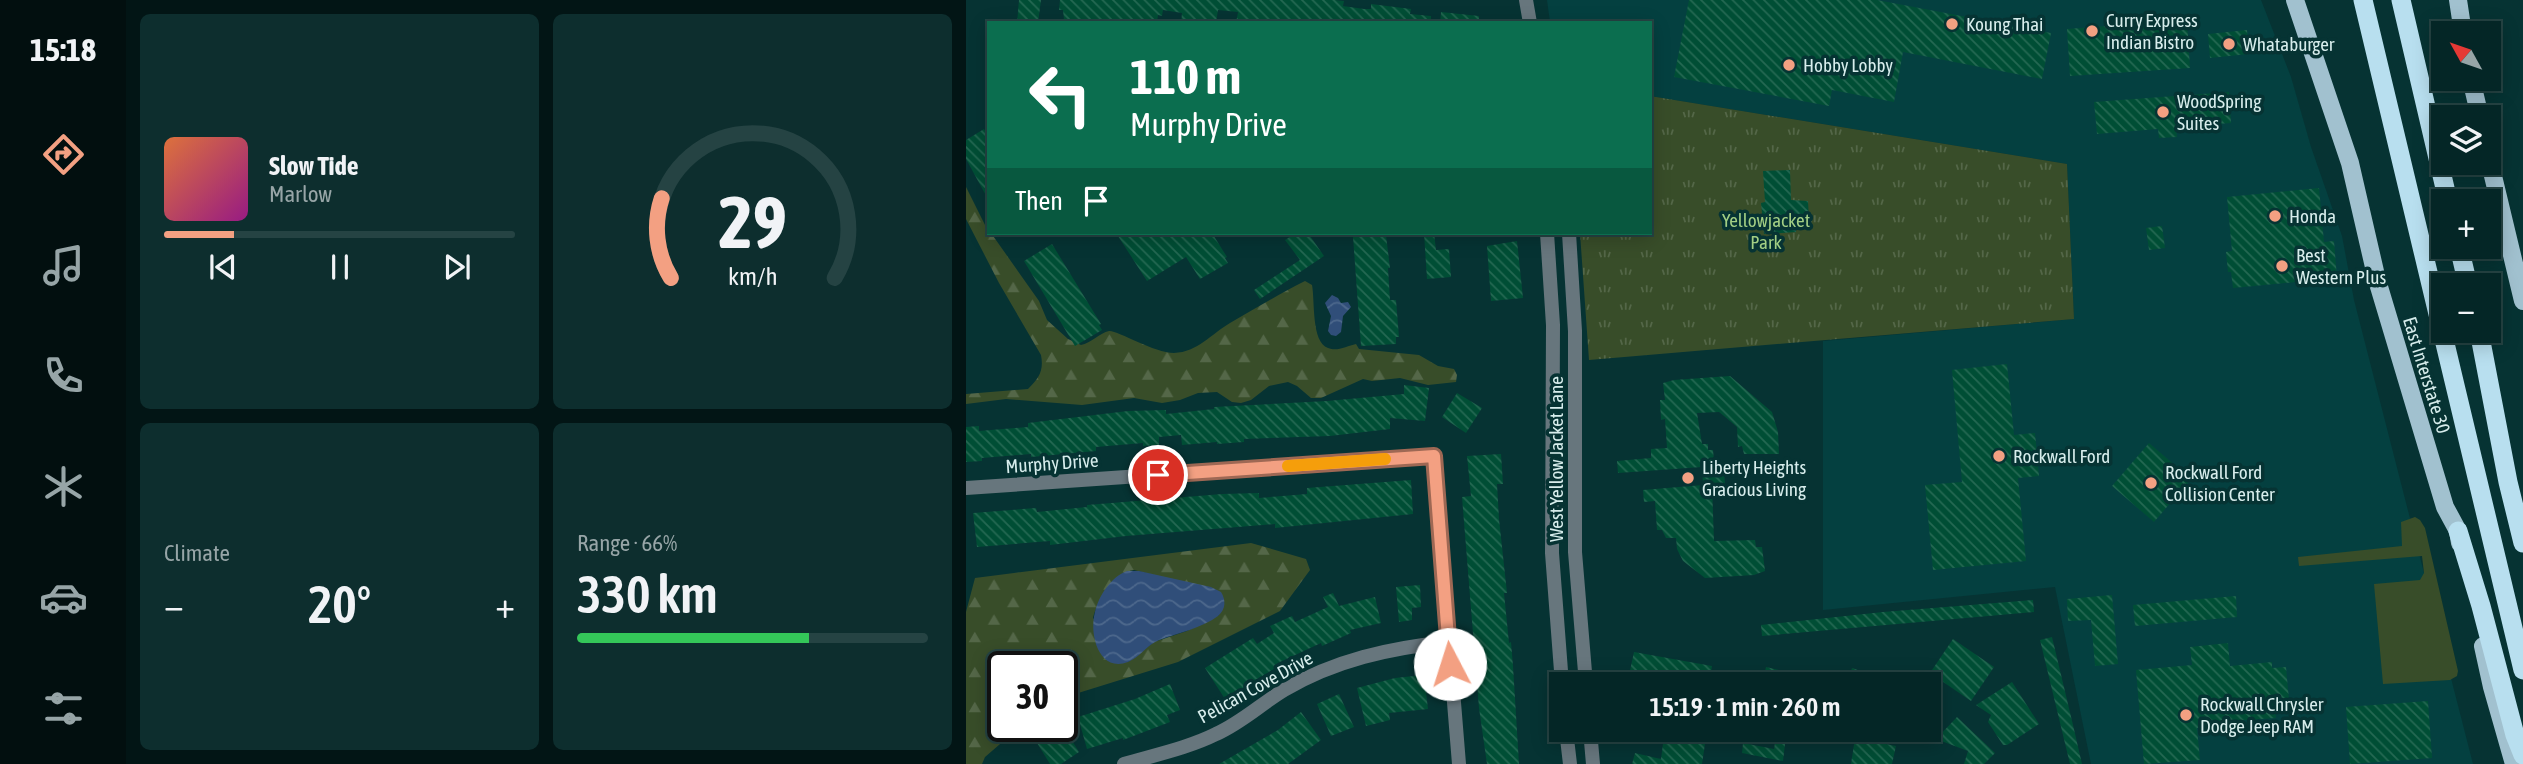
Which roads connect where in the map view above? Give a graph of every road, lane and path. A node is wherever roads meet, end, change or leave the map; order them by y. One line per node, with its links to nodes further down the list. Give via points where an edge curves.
1 (1526, 0): 5 (street)
2 (2295, 0): 13 (main road, East Interstate 30, via 2350,163 2377,280 2445,507)
3 (2363, 0): 16 (highway)
4 (2401, 0): 7 (highway)
5 (1530, 21)
6 (2493, 175): 10 (main road)
7 (2445, 189)
8 (1547, 235): 17 (street, West Yellow Jacket Lane, via 1553,325 1552,553)
9 (1569, 235): 18 (street, West Yellow Jacket Lane, via 1575,331 1574,552)
10 (2523, 301)
11 (2481, 343): 14 (highway)
12 (966, 488): 15 (street, Murphy Drive, via 1434,456)
13 (2458, 531): 21 (highway); 26 (main road, East Interstate 30, via 2491,687)
14 (2523, 543)
15 (1448, 642): 22 (street, Pelican Cove Drive, via 1393,649 1318,672 1216,734); 23 (street)
16 (2523, 670)
17 (1561, 672)
18 (1585, 672)
19 (1567, 742): 24 (street)
20 (1591, 742): 25 (street)
21 (2523, 755)
22 (1124, 764)
23 (1459, 764)
24 (1570, 764)
25 (1593, 764)
26 (2514, 764)

